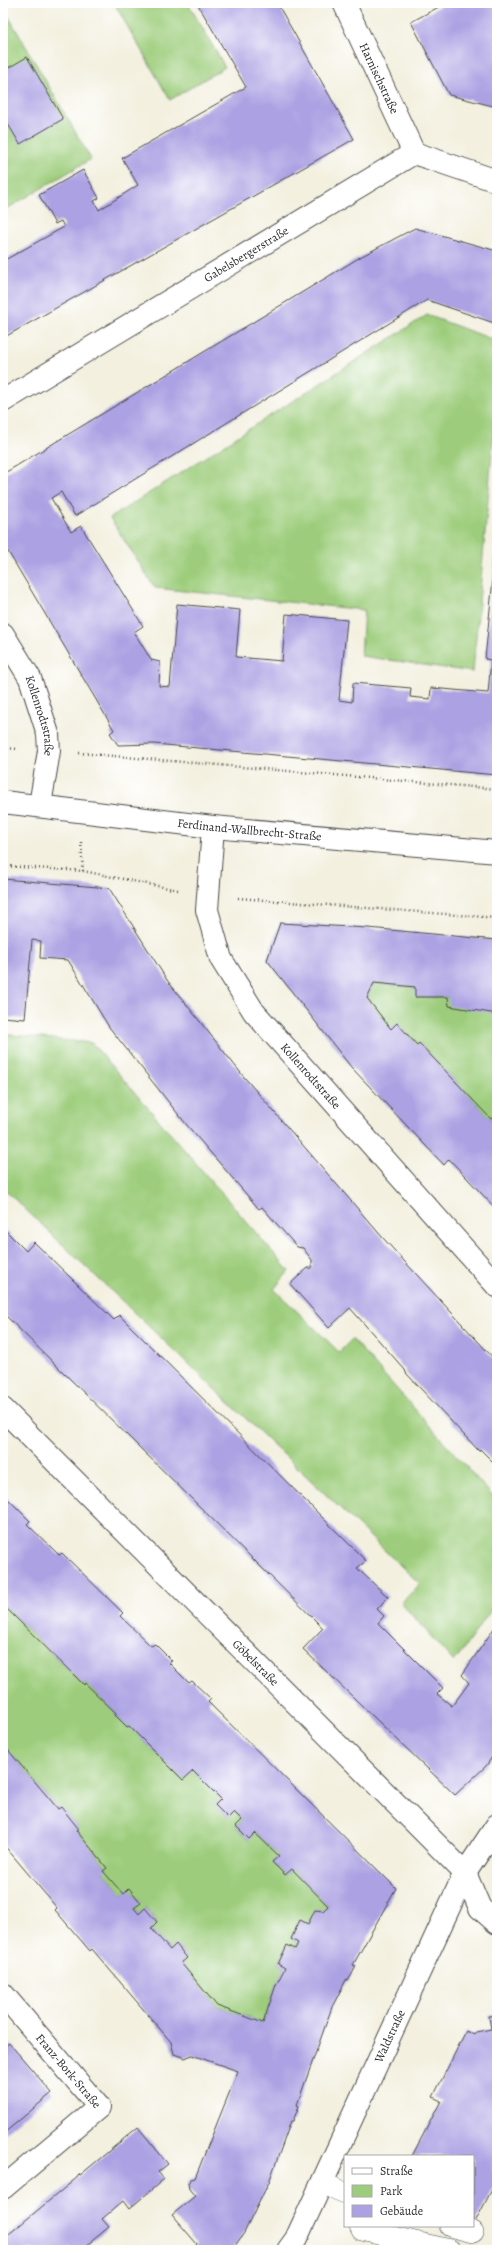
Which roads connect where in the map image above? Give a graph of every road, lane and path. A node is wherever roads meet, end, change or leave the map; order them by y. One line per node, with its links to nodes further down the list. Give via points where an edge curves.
1 (344, 3): 2 (street, Harnischstraße)
2 (414, 153): 3 (street); 4 (street, Gabelsbergerstraße)
3 (497, 181)
4 (3, 401)
5 (3, 634): 6 (street, Kollenrodtstraße, via 30,678 48,734)
6 (49, 751): 7 (path); 9 (street, Kollenrodtstraße)
7 (497, 789)
8 (3, 802): 9 (street, Ferdinand-Wallbrecht-Straße)
9 (40, 805): 10 (street, Ferdinand-Wallbrecht-Straße)
10 (213, 827): 11 (street, Ferdinand-Wallbrecht-Straße); 13 (street, Kollenrodtstraße)
11 (497, 852)
12 (3, 866): 13 (path, via 83,871)
13 (208, 896): 14 (path); 15 (street, Kollenrodtstraße, via 207,910 220,959 254,1012)
14 (497, 918)
15 (497, 1286)
16 (3, 1409): 18 (street, Göbelstraße)
17 (497, 1825): 18 (street, Waldstraße)
18 (465, 1873): 19 (street, Göbelstraße, via 480,1908); 21 (street, Waldstraße)
19 (497, 1924)
20 (3, 1994): 22 (street, Franz-Bork-Straße, via 99,2107)
21 (322, 2183): 23 (lane); 27 (street, Waldstraße, via 296,2239)
22 (3, 2188)
23 (344, 2193)
24 (360, 2227): 28 (lane, via 362,2230)
25 (454, 2227): 26 (lane)
26 (473, 2232)
27 (288, 2250)
28 (450, 2250)

